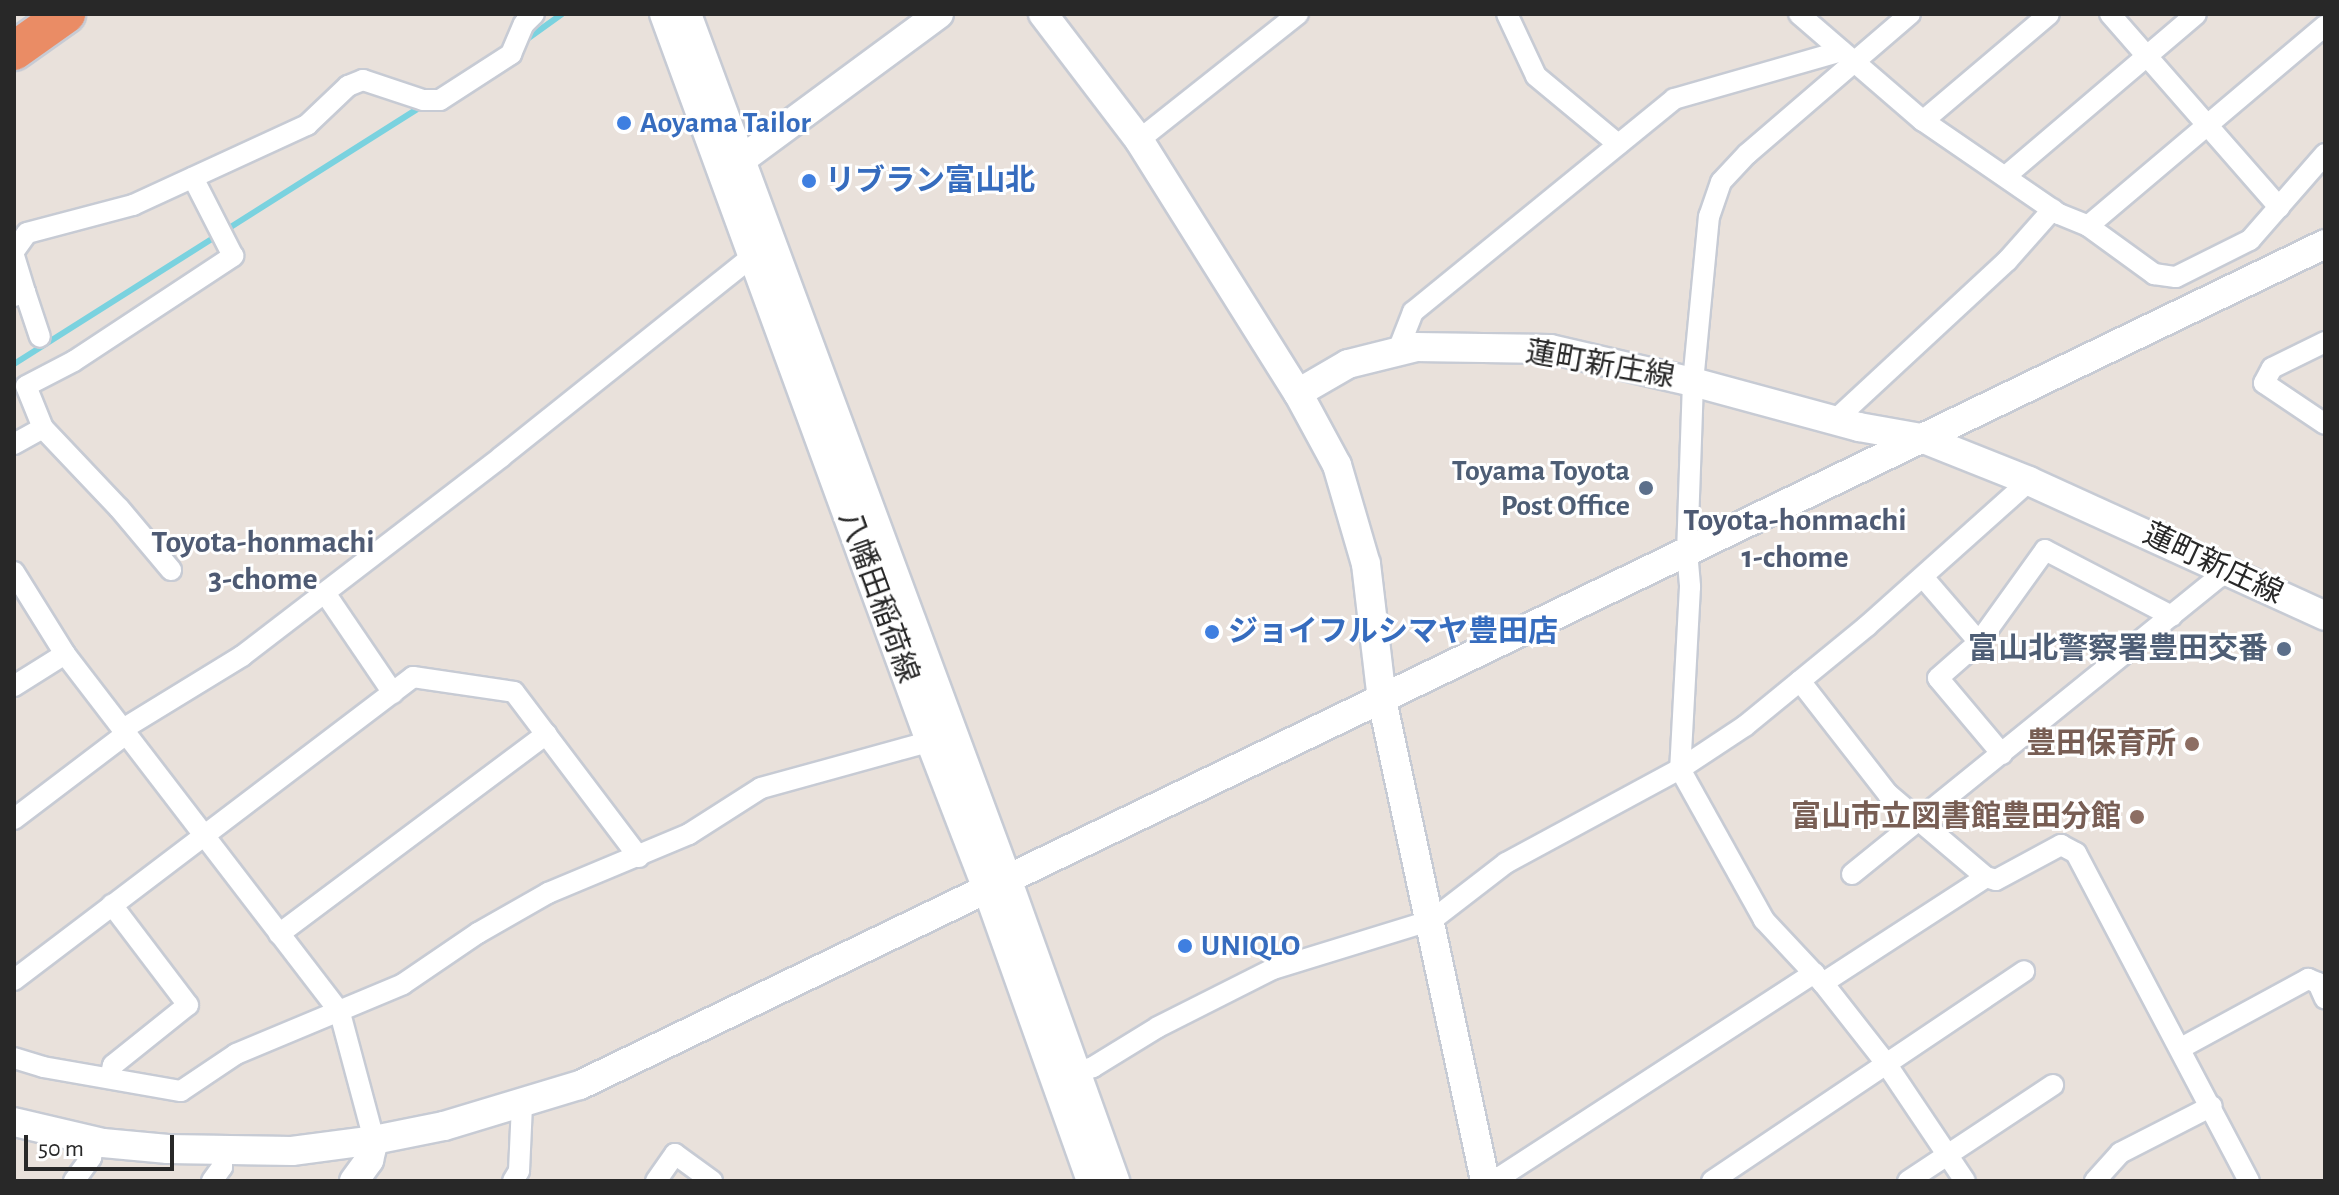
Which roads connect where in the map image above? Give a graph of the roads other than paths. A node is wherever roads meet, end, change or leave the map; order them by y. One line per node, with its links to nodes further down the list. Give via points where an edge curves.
1 (66, 14): 15 (highway)
2 (534, 14): 25 (street, via 511,54 440,100 423,100 363,80 348,86 307,125)
3 (664, 14): 23 (street, 八幡田稲荷線)
4 (687, 14): 23 (street, 八幡田稲荷線)
5 (939, 14): 23 (street)
6 (1043, 14): 20 (street)
7 (1298, 14): 20 (street)
8 (1507, 14): 21 (street, via 1536,76)
9 (1799, 14): 16 (street)
10 (1910, 14): 16 (street)
11 (2049, 14): 18 (street)
12 (2110, 14): 17 (street)
13 (2196, 14): 17 (street)
14 (2325, 26): 19 (street)
15 (14, 51)
16 (1847, 56): 18 (street); 21 (street, via 1674,99); 36 (street, via 1721,182 1703,254)
17 (2147, 56): 19 (street); 24 (street)
18 (1923, 121): 24 (street)
19 (2208, 125): 26 (street); 28 (street)
20 (1139, 140): 37 (street)
21 (1618, 144): 35 (street, via 1413,312)
22 (2325, 154): 26 (street)
23 (730, 164): 30 (street, 八幡田稲荷線)
24 (2007, 175): 27 (street)
25 (193, 178): 31 (street, via 133,205 27,233); 40 (street, via 233,256 74,361 26,386)
26 (2279, 207): 28 (street, via 2250,240 2176,277 2154,274)
27 (2053, 209): 28 (street); 38 (street, via 2007,261)
28 (2088, 226)
29 (2325, 244): 41 (street)
30 (762, 249): 49 (street); 60 (street, 八幡田稲荷線)
31 (14, 253): 32 (street)
32 (20, 294): 33 (street)
33 (40, 337)
34 (2325, 342): 39 (street, via 2272,368 2264,383)
35 (1398, 350): 36 (street, 蓮町新庄線, via 1550,349); 37 (street, 蓮町新庄線, via 1348,364)
36 (1693, 382): 38 (street, 蓮町新庄線); 44 (street)
37 (1298, 393): 57 (street, via 1337,465 1351,504 1366,564)
38 (1834, 421): 41 (street, 蓮町新庄線)
39 (2325, 424)
40 (43, 428): 42 (street); 45 (street)
41 (1921, 438): 43 (street, 蓮町新庄線); 44 (street)
42 (14, 444)
43 (2029, 481): 46 (street, 蓮町新庄線); 48 (street)
44 (1687, 551): 57 (street); 62 (street, via 1690,587)
45 (171, 570)
46 (2228, 570): 50 (street); 51 (street, 蓮町新庄線)
47 (14, 572): 53 (street)
48 (1923, 577): 52 (street); 54 (street)
49 (325, 593): 56 (street); 58 (street, via 242,656)
50 (2172, 616): 52 (street, via 2045,550); 61 (street)
51 (2325, 616)
52 (1979, 642): 61 (street, via 1938,678)
53 (65, 654): 55 (street); 58 (street)
54 (1800, 681): 62 (street); 64 (street, via 1888,794)
55 (14, 686)
56 (393, 693): 59 (street, via 413,677 514,692); 65 (street)
57 (1382, 700): 69 (street); 71 (street)
58 (124, 731): 63 (street); 65 (street)
59 (546, 734): 66 (street); 72 (street)
60 (942, 738): 66 (street, via 761,788 689,834); 69 (street, 八幡田稲荷線)
61 (2002, 754): 64 (street)
62 (1680, 769): 71 (street, via 1506,863); 74 (street, via 1764,920)
63 (14, 819)
64 (1919, 821): 67 (street); 68 (street)
65 (204, 836): 70 (street); 72 (street)
66 (639, 857): 77 (street, via 548,893 403,984)
67 (1852, 874)
68 (1986, 877): 74 (street); 78 (street, via 1996,880 2061,845 2076,853)
69 (996, 881): 81 (street, 八幡田稲荷線); 84 (street, via 580,1085)
70 (112, 905): 75 (street); 82 (street, via 188,1005 113,1065)
71 (1432, 920): 81 (street, via 1273,969 1158,1027 1093,1067); 100 (street)
72 (279, 934): 77 (street)
73 (2024, 971): 80 (street)
74 (1819, 978): 80 (street); 101 (street)
75 (14, 980)
76 (2325, 999): 78 (street, via 2318,983 2308,979)
77 (340, 1013): 82 (street, via 236,1054 181,1091); 87 (street)
78 (2181, 1048): 85 (street)
79 (14, 1058): 82 (street)
80 (1885, 1062): 90 (street); 91 (street)
81 (1065, 1077): 98 (street, 八幡田稲荷線); 99 (street, 八幡田稲荷線)
82 (110, 1078)
83 (2053, 1085): 90 (street)
84 (522, 1104): 87 (street); 95 (street, via 519,1171)
85 (2212, 1106): 104 (street, via 2120,1153); 105 (street)
86 (14, 1122): 88 (street)
87 (374, 1140): 89 (street, via 292,1151); 94 (street, via 369,1160)
88 (94, 1141): 89 (street); 92 (street, via 91,1158)
89 (222, 1150): 93 (street, via 222,1167)
90 (1949, 1155): 102 (street); 103 (street)
91 (1717, 1179)
92 (74, 1181)
93 (212, 1181)
94 (354, 1181)
95 (513, 1181)
96 (656, 1181): 97 (street, via 675,1154)
97 (712, 1181)
98 (1091, 1181)
99 (1115, 1181)
100 (1485, 1181)
101 (1494, 1181)
102 (1908, 1181)
103 (1965, 1181)
104 (2095, 1181)
105 (2249, 1181)

